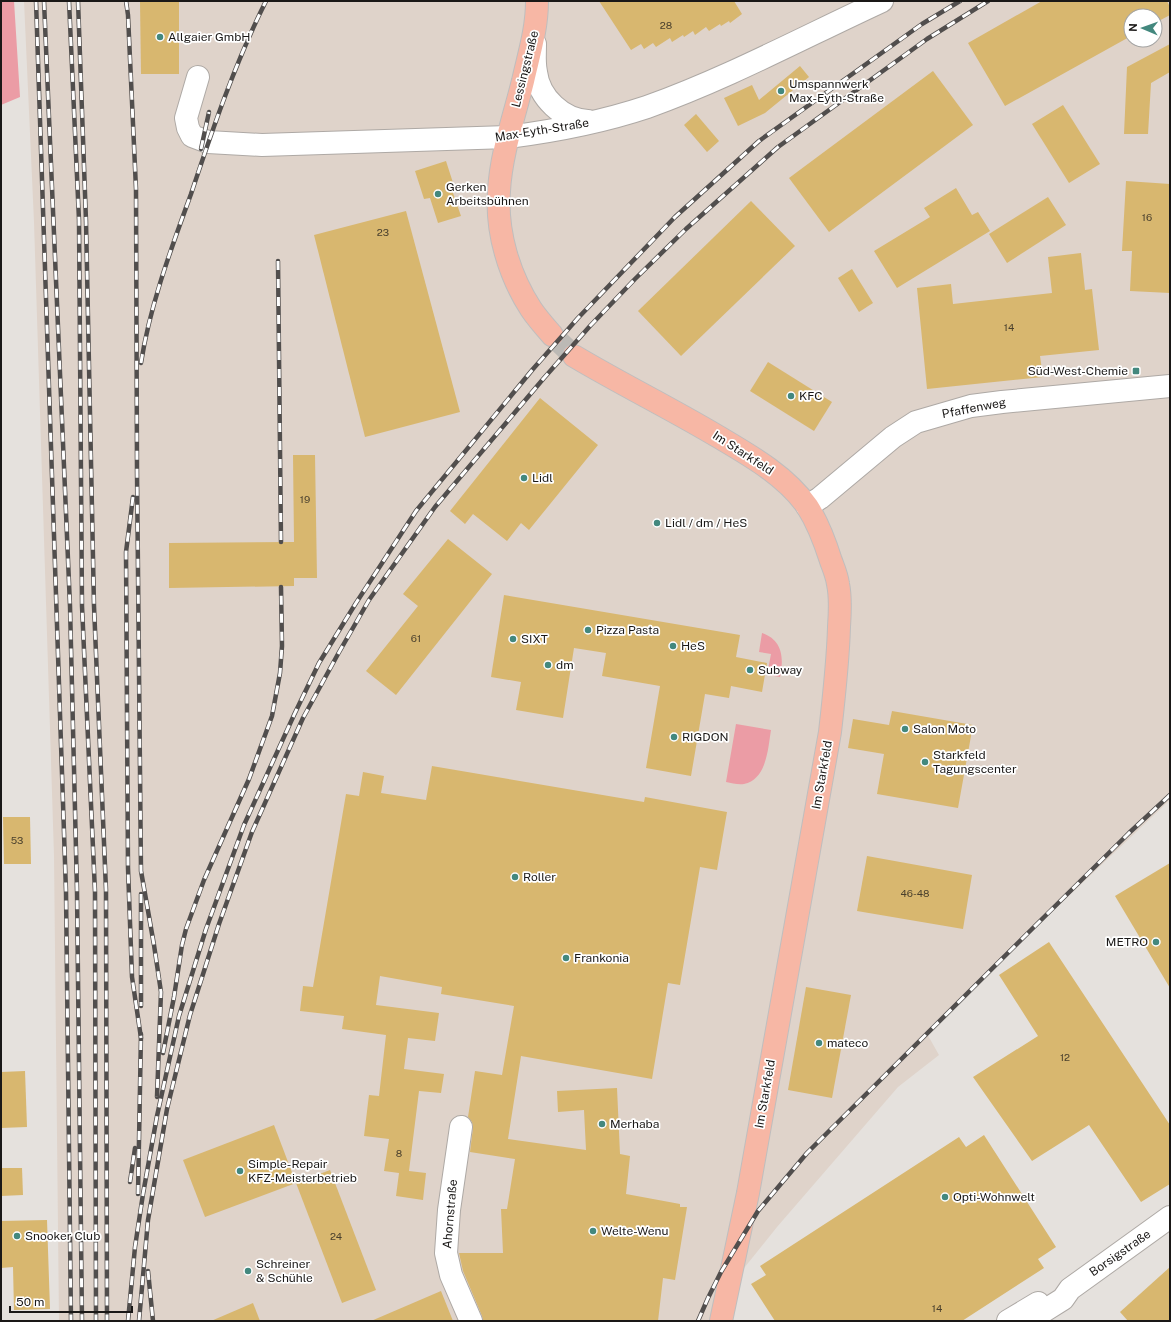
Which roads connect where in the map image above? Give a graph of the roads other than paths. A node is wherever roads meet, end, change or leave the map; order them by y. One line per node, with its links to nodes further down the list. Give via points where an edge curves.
1 (537, 1): 3 (main road, Lessingstraße)
2 (882, 1): 5 (street, Max-Eyth-Straße, via 718,78)
3 (536, 28): 5 (street, via 536,73 541,88 554,107 577,120); 6 (main road, Lessingstraße)
4 (198, 77): 6 (street, Max-Eyth-Straße, via 186,118 192,136 208,142 262,145)
5 (609, 118): 6 (street, Max-Eyth-Straße)
6 (508, 137): 7 (main road, via 499,192 505,249 520,289 532,310)
7 (552, 335)
8 (574, 356): 10 (main road, Im Starkfeld, via 680,414 763,464 790,487)
9 (1170, 386): 10 (street, Pfaffenweg, via 972,406 916,422 893,437)
10 (807, 506): 15 (main road, Im Starkfeld, via 823,538 838,585 840,611 836,681 830,732 748,1193)
11 (461, 1127): 14 (street, Ahornstraße, via 449,1210 446,1253 451,1275)
12 (1170, 1218): 13 (street, Borsigstraße)
13 (1070, 1289): 16 (street, Borsigstraße, via 1058,1291); 17 (street, Borsigstraße, via 1063,1299)
14 (471, 1321)
15 (721, 1321)
16 (1008, 1321)
17 (1028, 1321)

